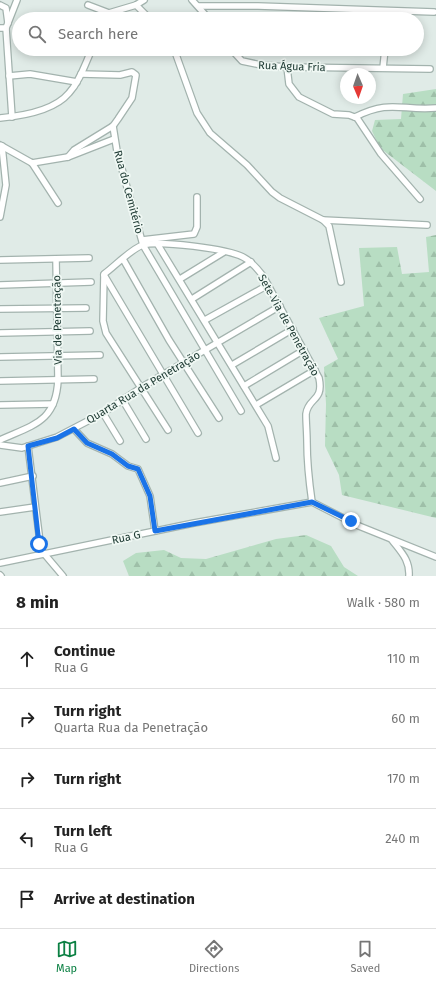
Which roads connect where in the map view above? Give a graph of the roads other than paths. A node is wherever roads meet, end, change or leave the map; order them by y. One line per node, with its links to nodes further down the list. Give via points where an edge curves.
1 (17, 0): 14 (street)
2 (144, 0): 6 (street)
3 (192, 0): 7 (street)
4 (0, 5): 14 (street, via 6,8)
5 (88, 5): 9 (street)
6 (136, 5): 10 (street); 11 (street)
7 (199, 6): 8 (street); 12 (street)
8 (389, 11): 13 (street)
9 (106, 12)
10 (112, 12)
11 (143, 12)
12 (204, 12)
13 (434, 12)
14 (5, 26): 23 (street)
15 (89, 56): 22 (street)
16 (177, 56): 38 (street, via 197,113 210,133 247,165 276,195)
17 (237, 56): 19 (street, Rua Água Fria, via 247,64)
18 (385, 56): 20 (street)
19 (287, 68): 20 (street, Rua Água Fria); 27 (street, via 289,84 299,98 333,114)
20 (384, 68): 21 (street, Rua Água Fria)
21 (430, 69)
22 (82, 74): 24 (street); 29 (street, via 120,75 132,72 136,77 132,98)
23 (9, 76): 24 (street, via 30,74); 26 (street)
24 (78, 82): 26 (street, via 68,95 58,102 35,112)
25 (436, 108): 27 (street, via 383,106)
26 (12, 117): 28 (street)
27 (355, 117): 35 (street)
28 (0, 118)
29 (112, 126): 30 (street, Rua do Cemitério); 32 (street, via 76,148)
30 (114, 138): 32 (street, Rua do Cemitério); 40 (street, Rua do Cemitério)
31 (1, 146): 33 (street); 37 (street, via 6,185)
32 (68, 157): 33 (street, Rua do Cemitério)
33 (32, 164): 36 (street)
34 (197, 197): 40 (street, via 197,227 194,234)
35 (420, 199)
36 (58, 203)
37 (0, 217)
38 (323, 220): 39 (street); 51 (street, via 331,229)
39 (427, 226)
40 (142, 242): 41 (street, Sete Via de Penetração); 44 (street); 67 (street, Rua do Cemitério)
41 (158, 245): 42 (street, Sete Via de Penetração, via 182,245); 49 (street)
42 (224, 252): 47 (street, Sete Via de Penetração); 49 (street)
43 (89, 258): 46 (street)
44 (123, 259): 48 (street); 71 (street)
45 (0, 260): 46 (street)
46 (56, 260): 52 (street, Via de Penetração)
47 (251, 262): 54 (street, Sete Via de Penetração); 55 (street)
48 (104, 274): 74 (street); 79 (street, via 104,329 116,351)
49 (180, 279): 55 (street)
50 (91, 282): 52 (street)
51 (341, 282)
52 (56, 283): 53 (street); 57 (street, Via de Penetração)
53 (0, 285)
54 (268, 285): 56 (street, Sete Via de Penetração); 60 (street)
55 (192, 299): 60 (street)
56 (280, 306): 61 (street, Sete Via de Penetração); 65 (street, Quarta Rua da Penetração)
57 (57, 308): 58 (street); 59 (street); 62 (street, Via de Penetração)
58 (86, 308)
59 (0, 309)
60 (204, 320): 65 (street)
61 (293, 329): 66 (street, Sete Via de Penetração); 72 (street)
62 (57, 331): 63 (street); 64 (street); 69 (street, Via de Penetração)
63 (90, 331)
64 (0, 333)
65 (218, 342): 67 (street, Quarta Rua da Penetração); 72 (street)
66 (304, 350): 73 (street, Sete Via de Penetração); 78 (street)
67 (204, 351): 71 (street, Quarta Rua da Penetração); 84 (street, Rua do Cemitério)
68 (100, 355): 69 (street)
69 (57, 356): 70 (street); 76 (street, Via de Penetração)
70 (0, 357)
71 (183, 363): 74 (street, Quarta Rua da Penetração); 86 (street)
72 (232, 365): 78 (street)
73 (315, 370): 83 (street); 98 (street, Sete Via de Penetração, via 319,378 320,391 308,406 306,417 306,458)
74 (163, 375): 79 (street, Quarta Rua da Penetração); 89 (street)
75 (94, 379): 76 (street, Via de Penetração)
76 (58, 380): 77 (street, Via de Penetração); 81 (street, Via de Penetração)
77 (0, 381)
78 (244, 386): 83 (street)
79 (142, 387): 80 (street, Quarta Rua da Penetração); 88 (street)
80 (122, 399): 85 (street, Quarta Rua da Penetração); 90 (street)
81 (53, 404): 82 (street); 91 (street, Via de Penetração, via 47,415 36,425)
82 (0, 405)
83 (256, 405): 95 (street, via 270,429)
84 (240, 411)
85 (103, 413): 87 (street, Quarta Rua da Penetração); 92 (street)
86 (219, 418)
87 (74, 429): 94 (street, Quarta Rua da Penetração, via 57,438); 101 (street, via 87,443 138,469 150,496)
88 (168, 430)
89 (198, 433)
90 (146, 438)
91 (0, 440)
92 (120, 441)
93 (0, 445): 94 (street, Quarta Rua da Penetração, via 18,448)
94 (28, 446): 96 (street)
95 (276, 458)
96 (32, 476): 97 (street); 99 (street)
97 (0, 484)
98 (312, 502): 101 (street, Rua G); 102 (street)
99 (35, 506): 100 (street); 103 (street)
100 (0, 512)
101 (155, 531): 103 (street, Rua G)
102 (392, 540): 104 (street); 107 (street, via 407,560 410,567)
103 (42, 553): 105 (street, Rua G); 106 (street)
104 (436, 556)
105 (0, 563)
106 (63, 576)
107 (409, 576)

